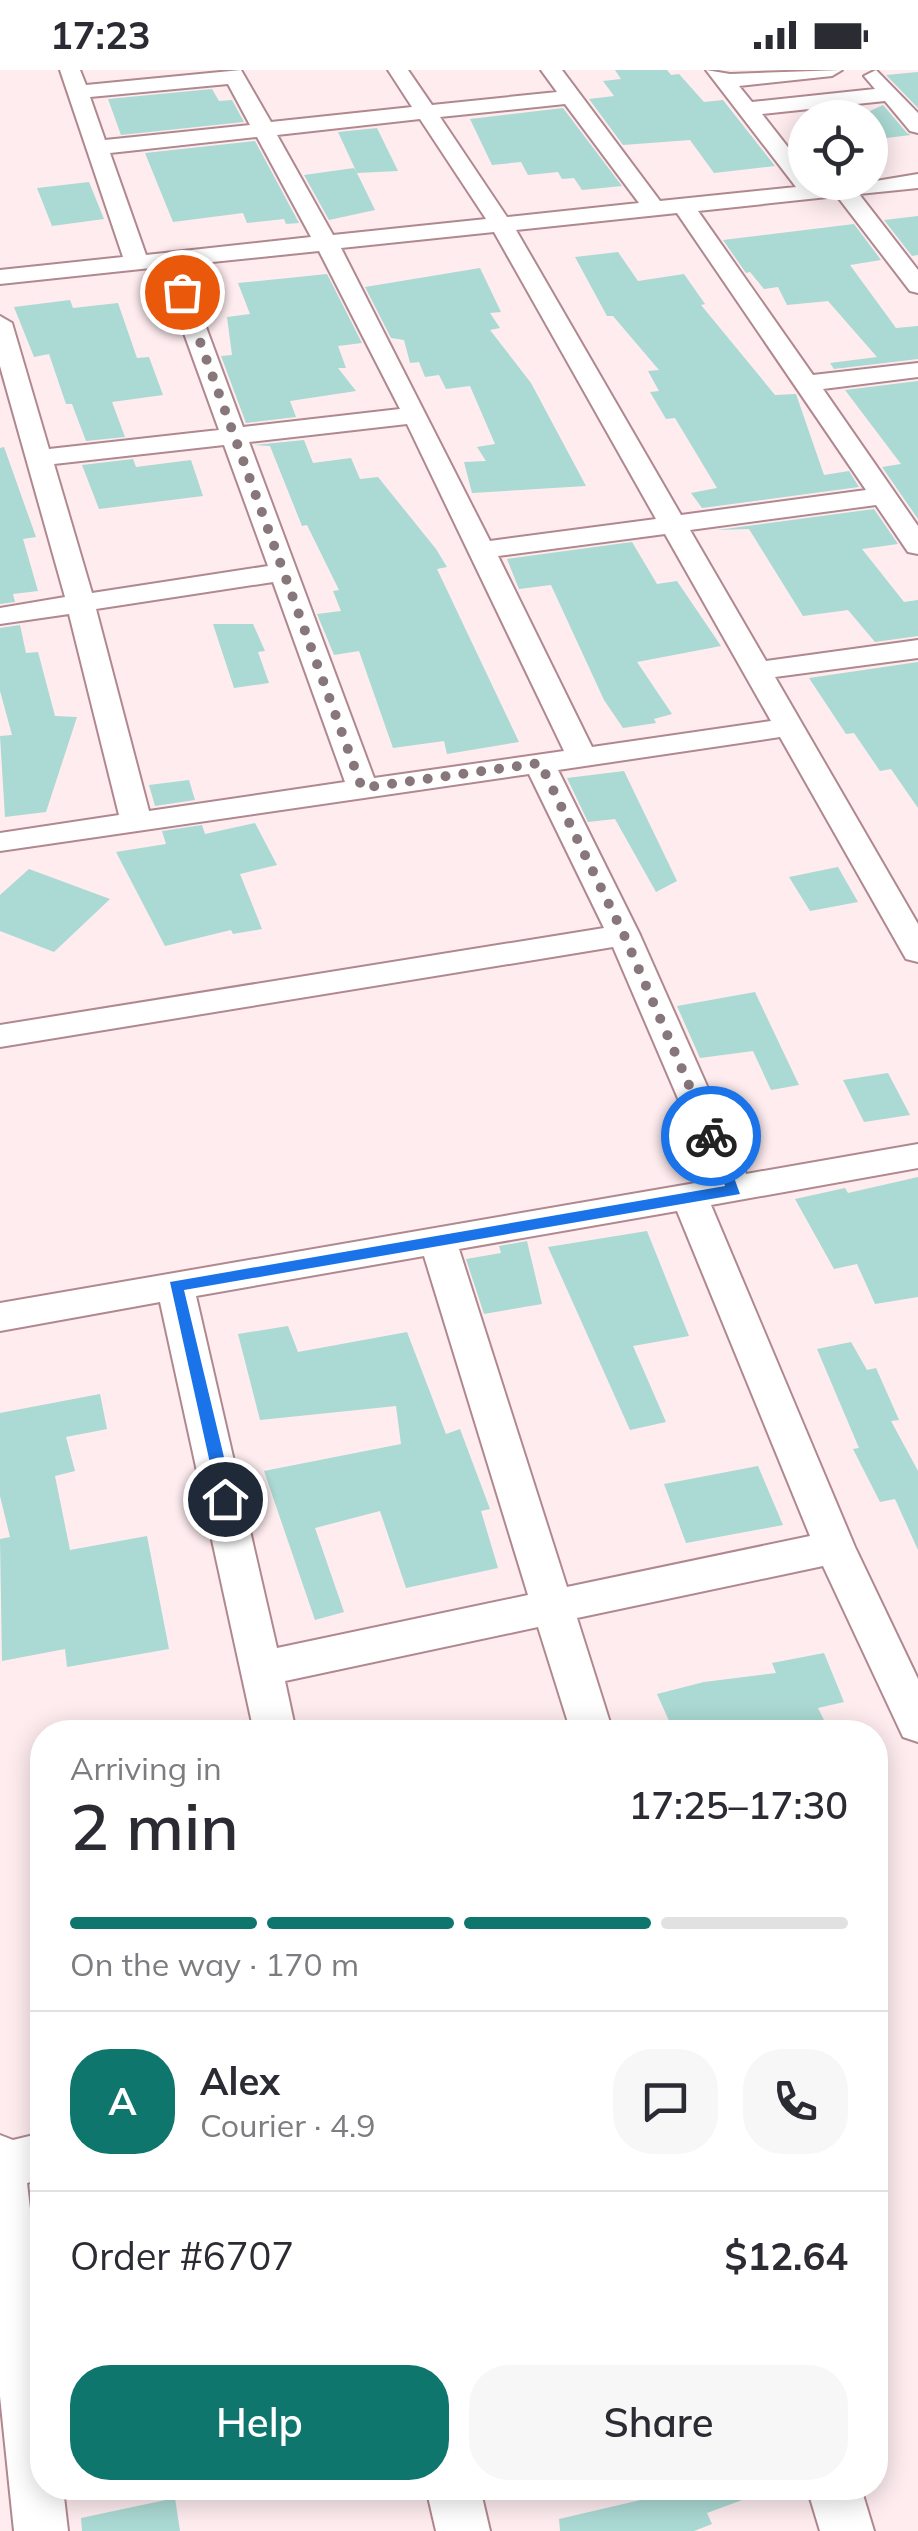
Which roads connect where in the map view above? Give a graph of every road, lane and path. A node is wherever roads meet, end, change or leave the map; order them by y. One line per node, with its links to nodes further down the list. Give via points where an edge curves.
1 (70, 70): 8 (street)
2 (398, 70): 12 (street)
3 (552, 70): 10 (street)
4 (832, 70): 7 (street)
5 (870, 70): 9 (street)
6 (233, 74): 8 (street); 14 (street)
7 (720, 76): 11 (street)
8 (79, 92): 15 (street)
9 (890, 94): 11 (street); 13 (street)
10 (570, 98): 12 (street); 22 (street)
11 (746, 110): 16 (street)
12 (423, 113): 14 (street); 23 (street)
13 (918, 126)
14 (261, 130): 15 (street); 24 (street)
15 (100, 147): 26 (street)
16 (788, 162)
17 (918, 181): 18 (street)
18 (888, 184)
19 (788, 193): 21 (street)
20 (852, 200): 28 (street)
21 (682, 204): 22 (street); 31 (street)
22 (653, 207): 23 (street)
23 (500, 223): 24 (street); 36 (street)
24 (327, 240): 25 (street); 32 (street)
25 (168, 256): 26 (street); 33 (street)
26 (136, 260): 27 (street)
27 (0, 277)
28 (918, 286)
29 (0, 323): 34 (street)
30 (918, 370): 31 (street)
31 (805, 384): 35 (street)
32 (415, 416): 33 (street); 38 (street)
33 (235, 438): 34 (street); 39 (street)
34 (41, 458): 40 (street)
35 (884, 496): 36 (street); 37 (street)
36 (672, 522): 38 (street); 43 (street)
37 (918, 546)
38 (482, 550): 45 (street)
39 (282, 572): 40 (street); 47 (street)
40 (82, 604): 41 (street); 48 (street)
41 (0, 616)
42 (918, 649): 43 (street)
43 (757, 670): 44 (street)
44 (789, 727): 45 (street); 51 (street)
45 (582, 757): 46 (street)
46 (540, 763): 47 (street); 50 (street)
47 (362, 788): 48 (street)
48 (136, 821): 49 (street)
49 (0, 842)
50 (624, 935): 52 (street); 54 (street)
51 (918, 952)
52 (0, 1036)
53 (918, 1156): 54 (street)
54 (734, 1190): 55 (street)
55 (690, 1198): 56 (street); 59 (street)
56 (438, 1241): 57 (street); 60 (street)
57 (175, 1286): 58 (street); 61 (street)
58 (2, 1308)
59 (835, 1547): 60 (street); 64 (street)
60 (550, 1607): 61 (street); 63 (street)
61 (260, 1669): 62 (street)
62 (272, 1720)
63 (588, 1720)
64 (918, 1724)
65 (0, 2158): 67 (street)
66 (30, 2159): 67 (street)
67 (1, 2166): 68 (street)
68 (30, 2431)
69 (38, 2500): 72 (street)
70 (456, 2500): 73 (street)
71 (838, 2500): 74 (street)
72 (41, 2531)
73 (463, 2531)
74 (847, 2531)

